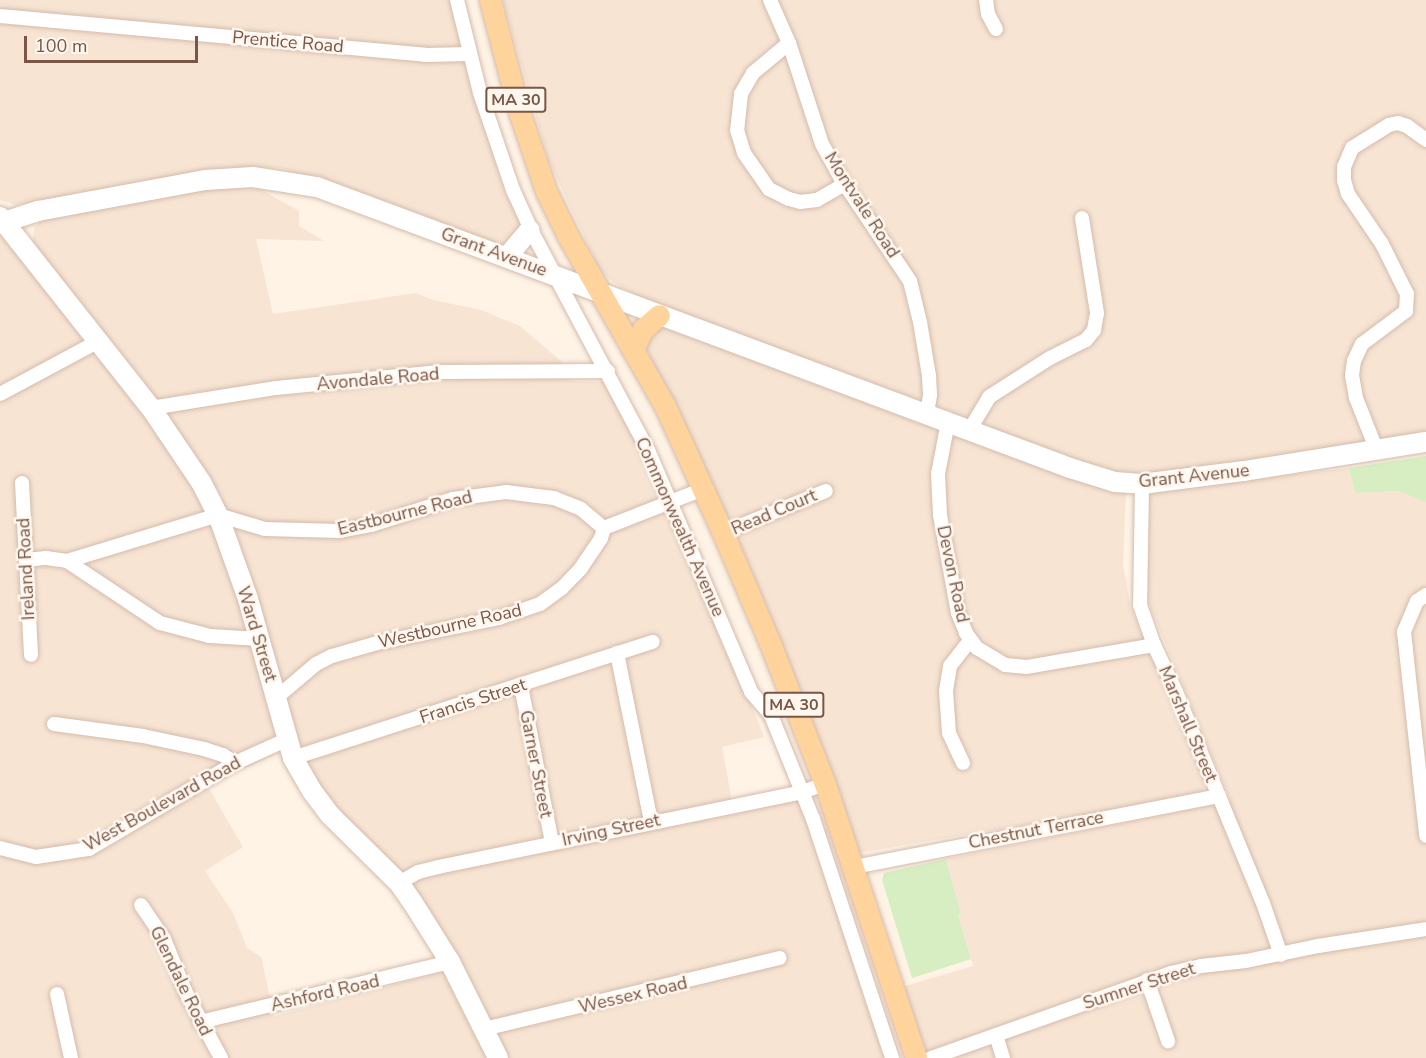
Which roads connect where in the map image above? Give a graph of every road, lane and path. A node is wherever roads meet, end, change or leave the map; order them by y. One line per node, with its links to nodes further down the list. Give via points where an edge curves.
1 (457, 0): 8 (street, Commonwealth Avenue)
2 (490, 0): 16 (main road, Commonwealth Avenue / MA 30, via 539,172 568,236)
3 (770, 0): 7 (street, Montvale Road)
4 (986, 0): 6 (street)
5 (0, 16): 8 (street, Prentice Road, via 425,55)
6 (996, 29)
7 (789, 43): 10 (street, Montvale Road, via 812,118); 10 (street, via 753,73 741,94 737,130 744,153 769,189 789,199 817,200)
8 (469, 54): 13 (street, Commonwealth Avenue, via 497,151)
9 (1426, 140): 27 (street, via 1407,126 1389,125 1352,148 1344,167 1348,194 1382,244 1407,294 1406,311 1362,344 1354,361 1356,398)
10 (845, 183): 23 (street, Montvale Road, via 910,281 929,376)
11 (1082, 218): 25 (street, via 1097,313 1094,330 1086,340 989,397)
12 (2, 220): 14 (street, Grant Avenue, via 177,184 253,177 317,187); 18 (street, Ward Street)
13 (530, 230): 14 (street); 15 (street, Commonwealth Avenue)
14 (507, 257): 15 (street, Grant Avenue)
15 (555, 274): 16 (street, Grant Avenue); 20 (street, Commonwealth Avenue)
16 (600, 291): 17 (street, Grant Avenue); 19 (main road, Commonwealth Avenue / MA 30)
17 (659, 315): 19 (main road, via 643,329); 23 (street, Grant Avenue)
18 (99, 341): 21 (street); 22 (street, Ward Street)
19 (633, 350): 30 (main road, Commonwealth Avenue / MA 30)
20 (608, 371): 22 (street, Avondale Road, via 439,372 276,388); 32 (street, Commonwealth Avenue)
21 (0, 393)
22 (151, 408): 33 (street, Ward Street, via 178,445)
23 (927, 414): 24 (street, Grant Avenue)
24 (948, 422): 25 (street, Grant Avenue); 40 (street, Devon Road, via 938,474 940,515 958,613)
25 (970, 429): 29 (street, Grant Avenue, via 1070,468 1115,482)
26 (1426, 442): 27 (street, Grant Avenue)
27 (1377, 451): 29 (street, Grant Avenue)
28 (22, 483): 36 (street, Ireland Road)
29 (1142, 484): 42 (street, Marshall Street, via 1140,605)
30 (703, 489): 32 (street); 35 (main road, Commonwealth Avenue / MA 30)
31 (826, 490): 35 (street, Read Court)
32 (672, 503): 34 (street); 48 (street, Commonwealth Avenue, via 751,692)
33 (218, 514): 34 (street, Eastbourne Road, via 265,530 340,531 453,499 513,492 554,498 581,509); 37 (street); 39 (street, Ward Street)
34 (604, 528): 46 (street, Westbourne Road, via 577,573 540,604 499,618 332,656 316,664)
35 (723, 533): 47 (main road, Commonwealth Avenue / MA 30)
36 (26, 560): 37 (street); 44 (street, Ireland Road)
37 (67, 561): 39 (street, via 160,623 210,636)
38 (1426, 595): 57 (street, via 1417,601 1404,632)
39 (260, 639): 46 (street, Ward Street)
40 (970, 640): 42 (street, Devon Road, via 995,660 1017,667); 52 (street, via 953,660 946,691 949,733)
41 (653, 642): 43 (street, Francis Street)
42 (1154, 645): 55 (street, Marshall Street)
43 (617, 653): 45 (street, Francis Street); 56 (street)
44 (31, 655)
45 (521, 686): 50 (street, Francis Street); 58 (street, Garner Street)
46 (276, 698): 50 (street, Ward Street)
47 (794, 705): 48 (street); 53 (main road, Commonwealth Avenue / MA 30)
48 (771, 715): 54 (street, Commonwealth Avenue)
49 (54, 724): 51 (street, via 194,746 223,754)
50 (290, 749): 51 (street, West Boulevard Road); 61 (street, Ward Street, via 330,815)
51 (235, 763): 59 (street, West Boulevard Road, via 89,849 36,857)
52 (963, 763)
53 (825, 784): 54 (street, Irving Street); 60 (main road, Commonwealth Avenue / MA 30)
54 (802, 792): 56 (street, Irving Street); 76 (street, Commonwealth Avenue)
55 (1219, 796): 60 (street, Chestnut Terrace); 64 (street, Marshall Street)
56 (651, 822): 58 (street, Irving Street)
57 (1426, 836)
58 (552, 843): 61 (street, Irving Street, via 423,871)
59 (0, 848)
60 (854, 867): 77 (main road, Commonwealth Avenue / MA 30)
61 (399, 883): 66 (street, Ward Street)
62 (141, 905): 69 (street, Glendale Road, via 164,939)
63 (1426, 929): 64 (street, Sumner Street)
64 (1281, 954): 67 (street, Sumner Street, via 1201,966)
65 (780, 958): 70 (street, Wessex Road)
66 (450, 962): 69 (street, Ashford Road); 70 (street, Ward Street)
67 (1148, 980): 71 (street, Sumner Street); 72 (street)
68 (57, 994): 73 (street)
69 (200, 1022): 74 (street, Glendale Road)
70 (484, 1029): 75 (street, Ward Street)
71 (996, 1035): 78 (street, Sumner Street); 79 (street)
72 (1168, 1041)
73 (71, 1058)
74 (221, 1058)
75 (498, 1058)
76 (892, 1058)
77 (916, 1058)
78 (931, 1058)
79 (1003, 1058)

